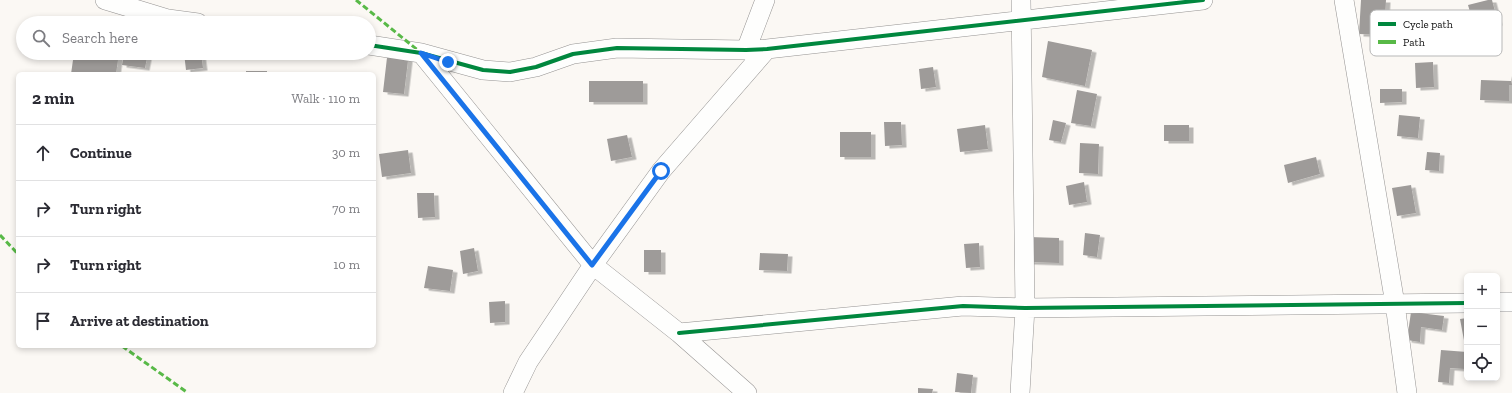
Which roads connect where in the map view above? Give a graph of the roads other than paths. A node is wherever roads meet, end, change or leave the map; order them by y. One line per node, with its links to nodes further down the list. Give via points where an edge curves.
1 (105, 0): 6 (street)
2 (765, 0): 10 (street)
3 (1021, 0): 7 (street)
4 (1203, 0): 7 (street)
5 (1344, 0): 16 (street)
6 (158, 16)
7 (1021, 22): 9 (street); 17 (street)
8 (376, 47): 11 (street)
9 (767, 49): 10 (street); 12 (street, via 661,171)
10 (746, 50): 11 (street, via 617,48 573,54 536,67 510,72 483,70)
11 (421, 53): 12 (street)
12 (592, 265): 18 (street); 19 (street, via 528,362)
13 (1500, 302): 14 (street)
14 (1512, 302)
15 (1464, 303): 16 (street)
16 (1395, 304): 17 (street); 22 (street)
17 (1025, 308): 18 (street, via 963,306); 21 (street)
18 (679, 333): 20 (street)
19 (513, 393)
20 (747, 393)
21 (1020, 393)
22 (1407, 393)

